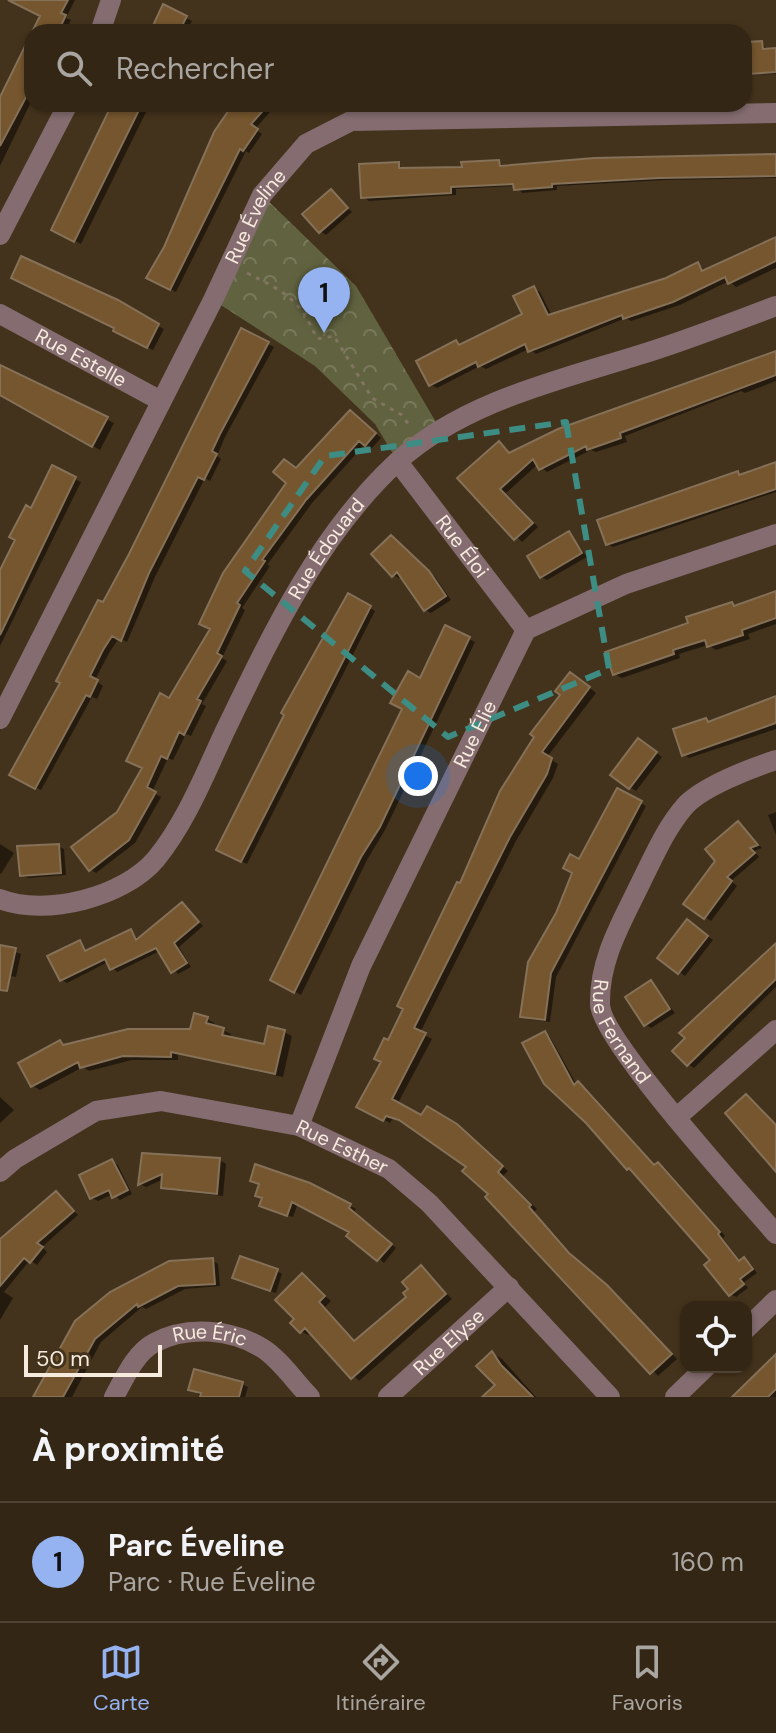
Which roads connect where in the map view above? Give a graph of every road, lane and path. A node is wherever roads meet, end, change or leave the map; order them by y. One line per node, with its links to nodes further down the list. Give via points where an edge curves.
1 (111, 0): 2 (street)
2 (103, 24)
3 (64, 112): 5 (street)
4 (776, 113): 6 (street, Rue Éveline, via 351,121 306,144 262,195)
5 (0, 235)
6 (230, 264): 9 (street, Rue Éveline); 10 (path, via 290,294 317,339 334,336 372,398 402,415)
7 (776, 306): 10 (street, Rue Édouard, via 515,394)
8 (0, 314): 9 (street, Rue Estelle)
9 (161, 401): 14 (street, Rue Éveline)
10 (422, 442): 11 (street, Rue Édouard)
11 (398, 462): 13 (street, Rue Éloi); 16 (street, Rue Édouard, via 346,515 272,633 195,795 155,859 126,885 50,908)
12 (776, 534): 13 (street, via 626,584)
13 (526, 630): 19 (street, Rue Élie, via 361,966)
14 (0, 719)
15 (776, 760): 18 (street, Rue Fernand, via 748,769 687,804 664,835 605,958 599,1007 607,1028)
16 (0, 899)
17 (776, 1030): 18 (street)
18 (676, 1118): 21 (street, Rue Fernand)
19 (299, 1126): 20 (street, Rue Esther, via 161,1101 96,1111); 22 (street, Rue Esther, via 389,1169)
20 (0, 1172)
21 (776, 1234)
22 (509, 1287): 26 (street, Rue Esther); 29 (street, Rue Elyse)
23 (776, 1300): 24 (street)
24 (752, 1323)
25 (700, 1373): 30 (street)
26 (606, 1396)
27 (114, 1397): 28 (street, Rue Éric, via 134,1362 154,1343 200,1331 227,1332 264,1349)
28 (310, 1397)
29 (388, 1397)
30 (675, 1397)

